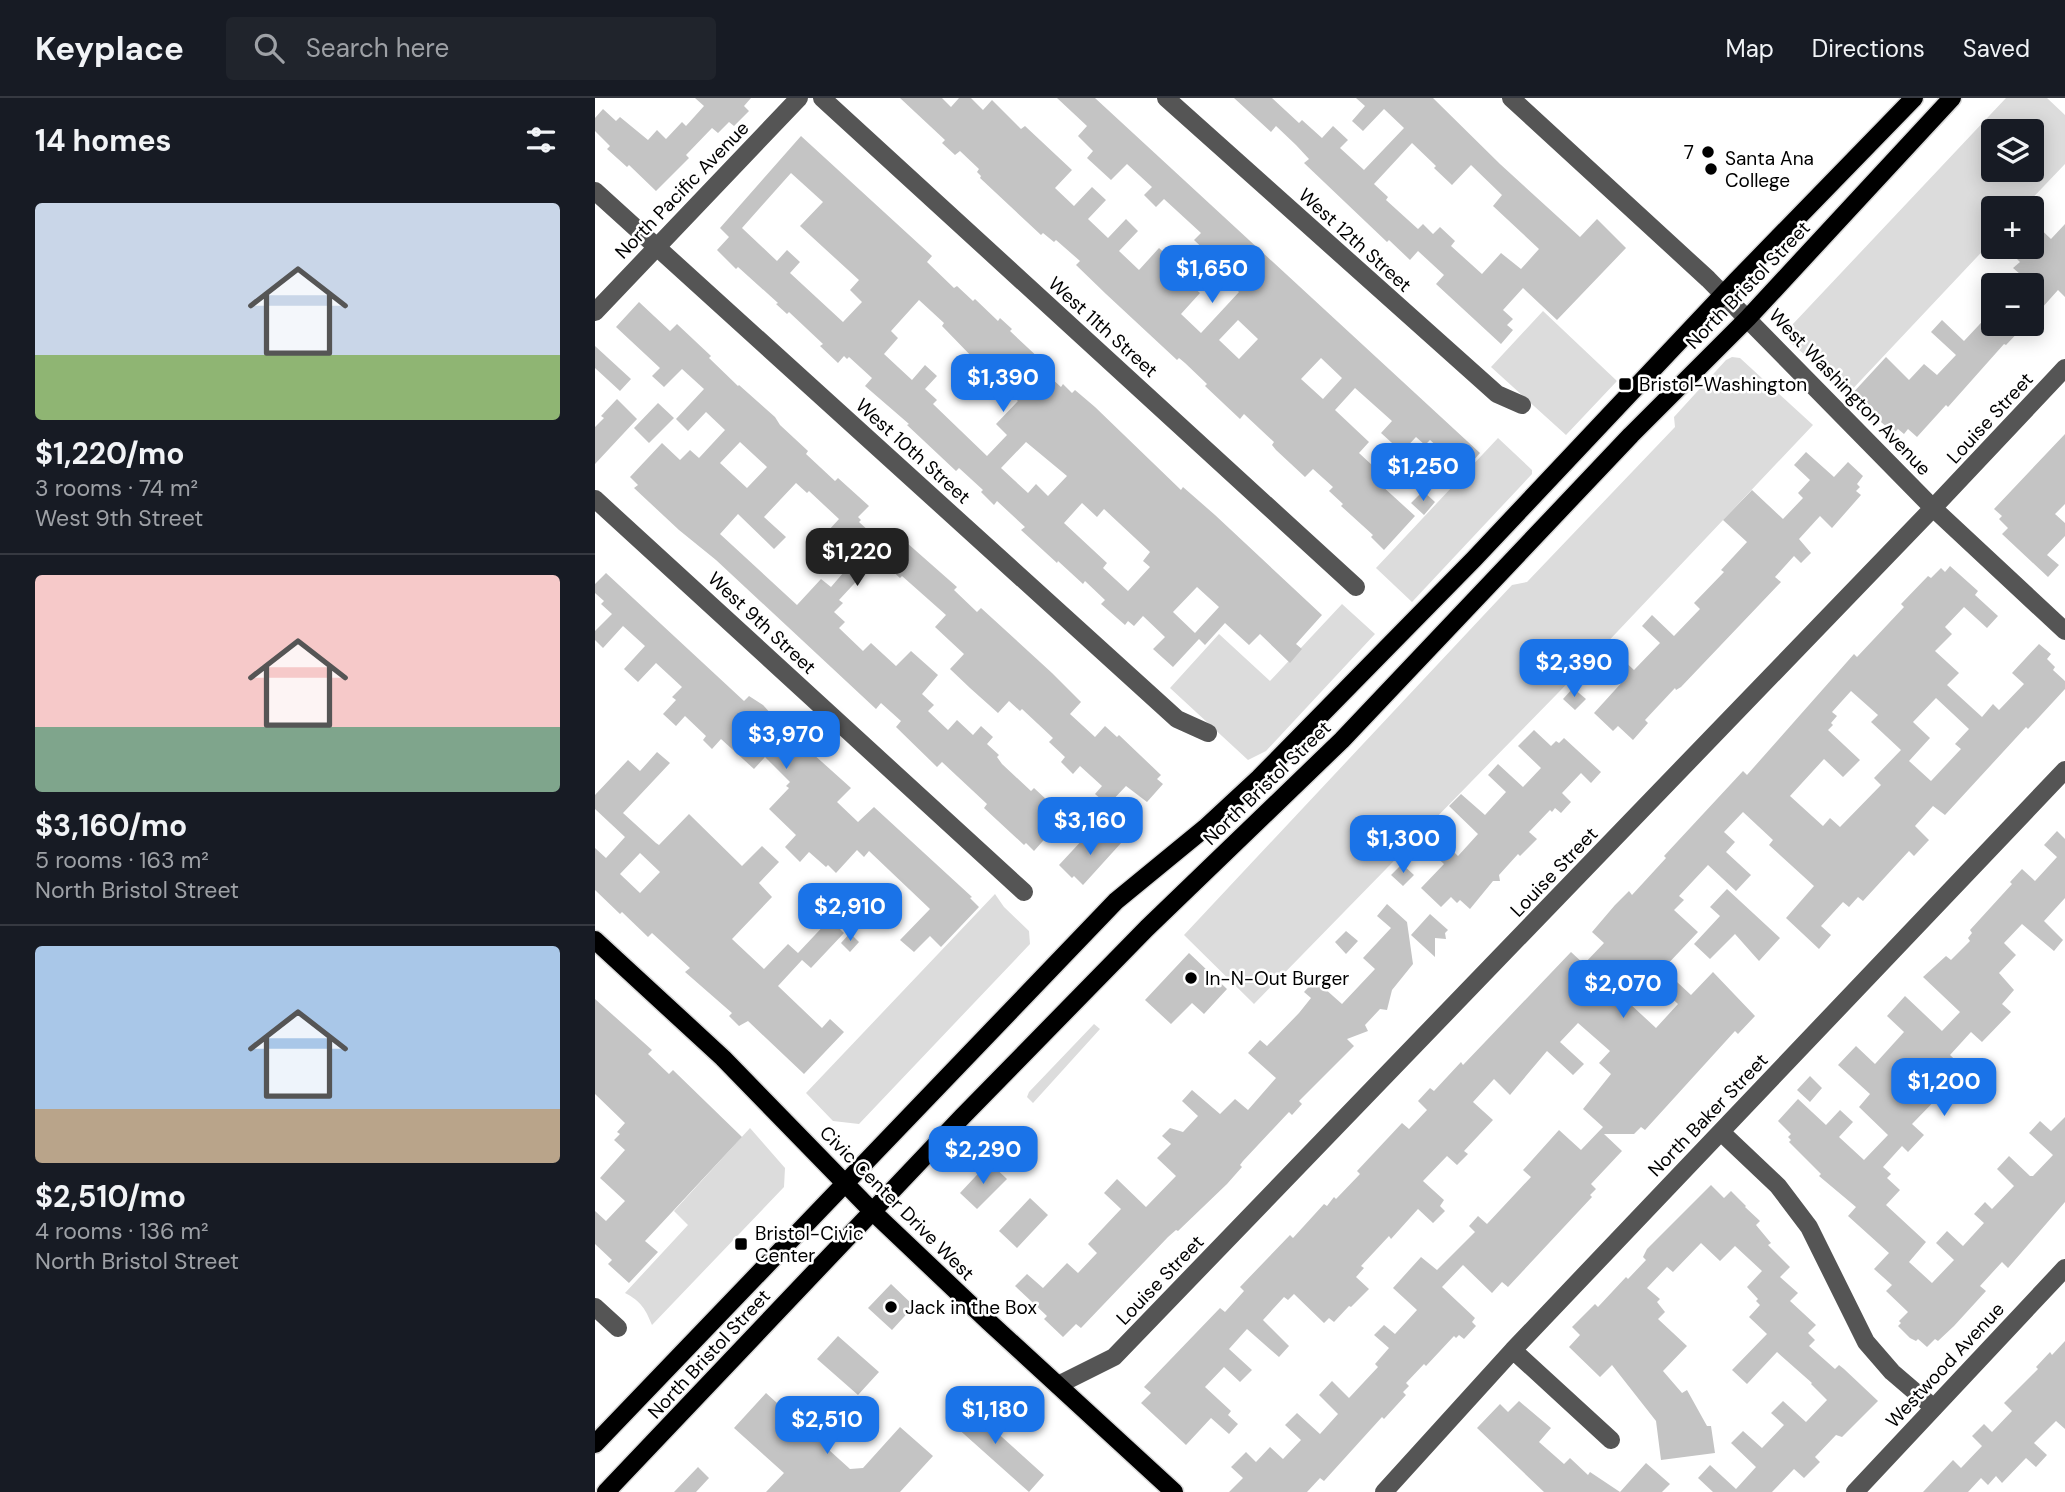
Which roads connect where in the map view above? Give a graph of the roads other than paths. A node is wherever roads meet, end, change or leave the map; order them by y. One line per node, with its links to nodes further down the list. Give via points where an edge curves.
1 (799, 98): 8 (street, North Pacific Avenue)
2 (822, 98): 16 (street, West 11th Street)
3 (1166, 98): 13 (street, West 12th Street, via 1497,394)
4 (1511, 98): 9 (street, West Washington Avenue)
5 (1915, 98): 9 (main road, North Bristol Street)
6 (1952, 98): 11 (main road, North Bristol Street)
7 (595, 191): 8 (street, West 10th Street)
8 (656, 247): 10 (street, North Pacific Avenue); 18 (street, West 10th Street, via 1177,719)
9 (1724, 294): 11 (street, West Washington Avenue); 23 (main road, North Bristol Street, via 1259,778 1116,901)
10 (595, 312)
11 (1748, 317): 15 (street, West Washington Avenue); 24 (main road, North Bristol Street, via 1342,740 1147,928)
12 (2065, 368): 15 (street, Louise Street)
13 (1522, 405)
14 (595, 499): 20 (street, West 9th Street)
15 (1933, 508): 17 (street, West Washington Avenue); 29 (street, Louise Street, via 1114,1357)
16 (1356, 587)
17 (2065, 631)
18 (1208, 733)
19 (2065, 770): 22 (street, North Baker Street)
20 (1024, 892)
21 (595, 940): 23 (main road, Civic Center Drive West, via 723,1058)
22 (1721, 1132): 28 (street, North Baker Street); 30 (street, via 1778,1186 1809,1227 1866,1342)
23 (844, 1183): 24 (main road, Civic Center Drive West); 32 (main road, North Bristol Street)
24 (873, 1212): 29 (main road, Civic Center Drive West); 33 (main road, North Bristol Street)
25 (2065, 1268): 30 (street, Westwood Avenue)
26 (595, 1307): 27 (street)
27 (618, 1328)
28 (1513, 1350): 31 (street); 35 (street, North Baker Street)
29 (1058, 1385): 34 (main road, Civic Center Drive West)
30 (1934, 1408): 36 (street, Westwood Avenue)
31 (1611, 1440)
32 (595, 1444)
33 (606, 1492)
34 (1174, 1492)
35 (1384, 1492)
36 (1855, 1492)

